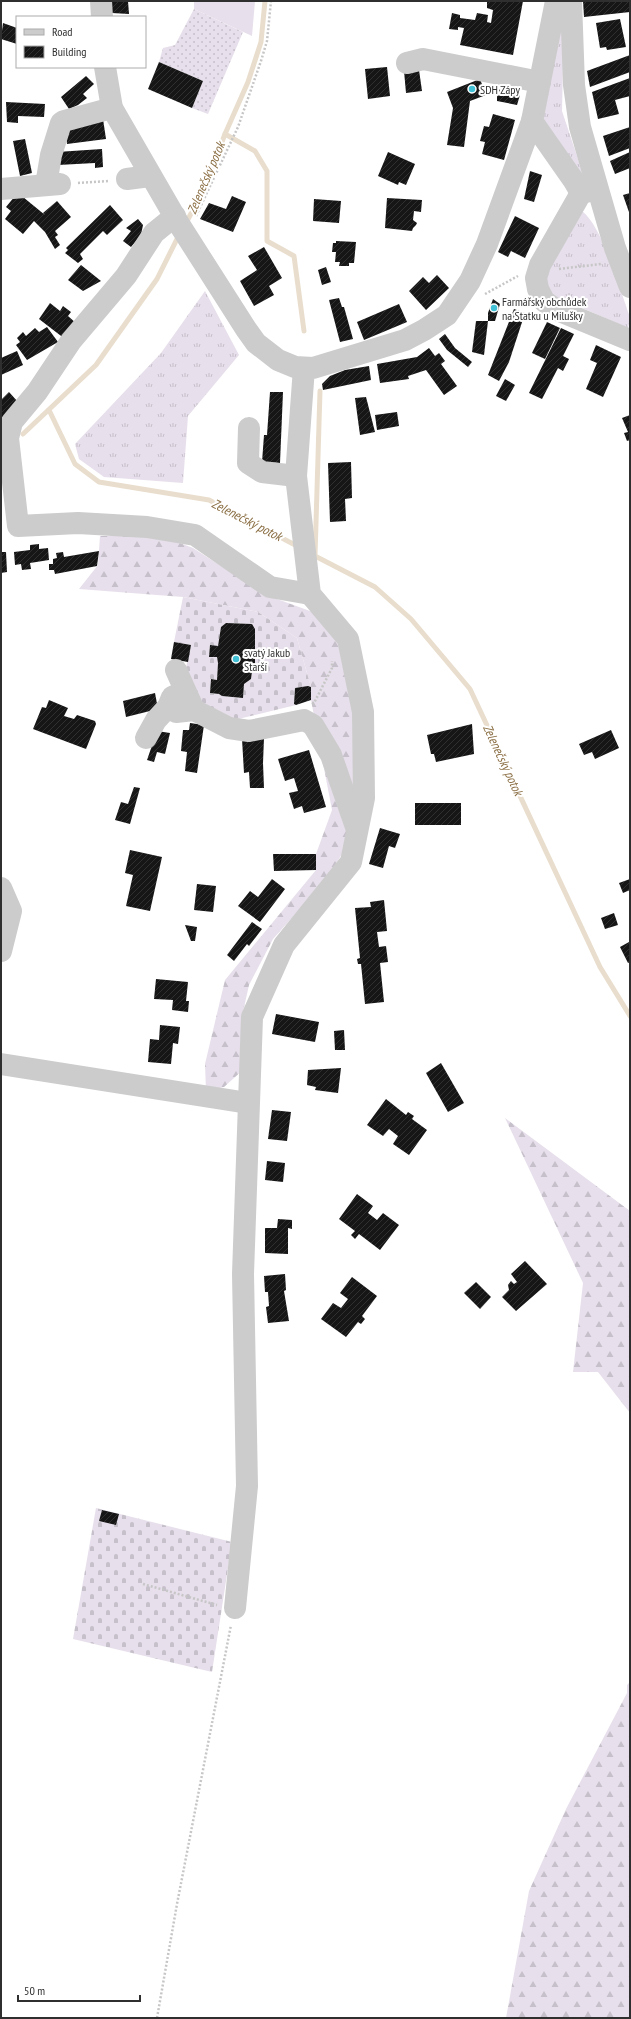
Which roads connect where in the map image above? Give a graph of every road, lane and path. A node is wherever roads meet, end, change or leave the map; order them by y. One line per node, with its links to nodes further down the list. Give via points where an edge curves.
1 (101, 1): 5 (street)
2 (271, 1): 16 (path, via 267,40 234,134)
3 (556, 1): 8 (street)
4 (571, 1): 15 (street, via 574,85)
5 (102, 16)
6 (407, 63): 8 (street, via 423,59)
7 (105, 68): 9 (street)
8 (540, 82): 10 (street)
9 (112, 108): 11 (street); 13 (street, via 64,120 61,123 51,155)
10 (532, 121): 15 (street, via 574,181); 22 (street, via 487,244 470,281 447,314 405,340 322,367)
11 (150, 176): 12 (street); 16 (street)
12 (127, 179): 13 (path)
13 (54, 184): 14 (street)
14 (1, 188)
15 (589, 191): 18 (street); 19 (street)
16 (184, 225): 22 (street, via 256,343 278,360); 25 (street, via 154,233 126,276 71,341 37,392 12,422 8,438)
17 (603, 263): 18 (path)
18 (538, 272): 20 (path, via 530,269); 21 (street, via 538,289 548,305)
19 (630, 287)
20 (484, 295)
21 (630, 340)
22 (304, 368): 24 (street)
23 (249, 428): 24 (street, via 248,463 262,472)
24 (296, 476): 26 (street)
25 (10, 528): 26 (street, via 78,523 147,527 195,535 270,587)
26 (310, 594): 34 (street, via 348,639 363,712 364,798)
27 (332, 660): 30 (path, via 332,668 314,703)
28 (176, 670): 29 (street)
29 (185, 691): 31 (street, via 172,697); 32 (street)
30 (306, 705)
31 (168, 708): 32 (street, via 176,712); 33 (street, via 156,720)
32 (194, 710): 34 (street, via 229,728 249,731 304,720 314,725 331,755)
33 (146, 738)
34 (357, 831): 38 (street, via 351,862 284,945 252,1017)
35 (1, 888): 36 (street, via 11,910)
36 (1, 951)
37 (1, 1064): 38 (street)
38 (248, 1103): 40 (street, via 242,1274 247,1486)
39 (143, 1584): 40 (path, via 222,1607)
40 (234, 1608): 41 (path)
41 (157, 2018)

